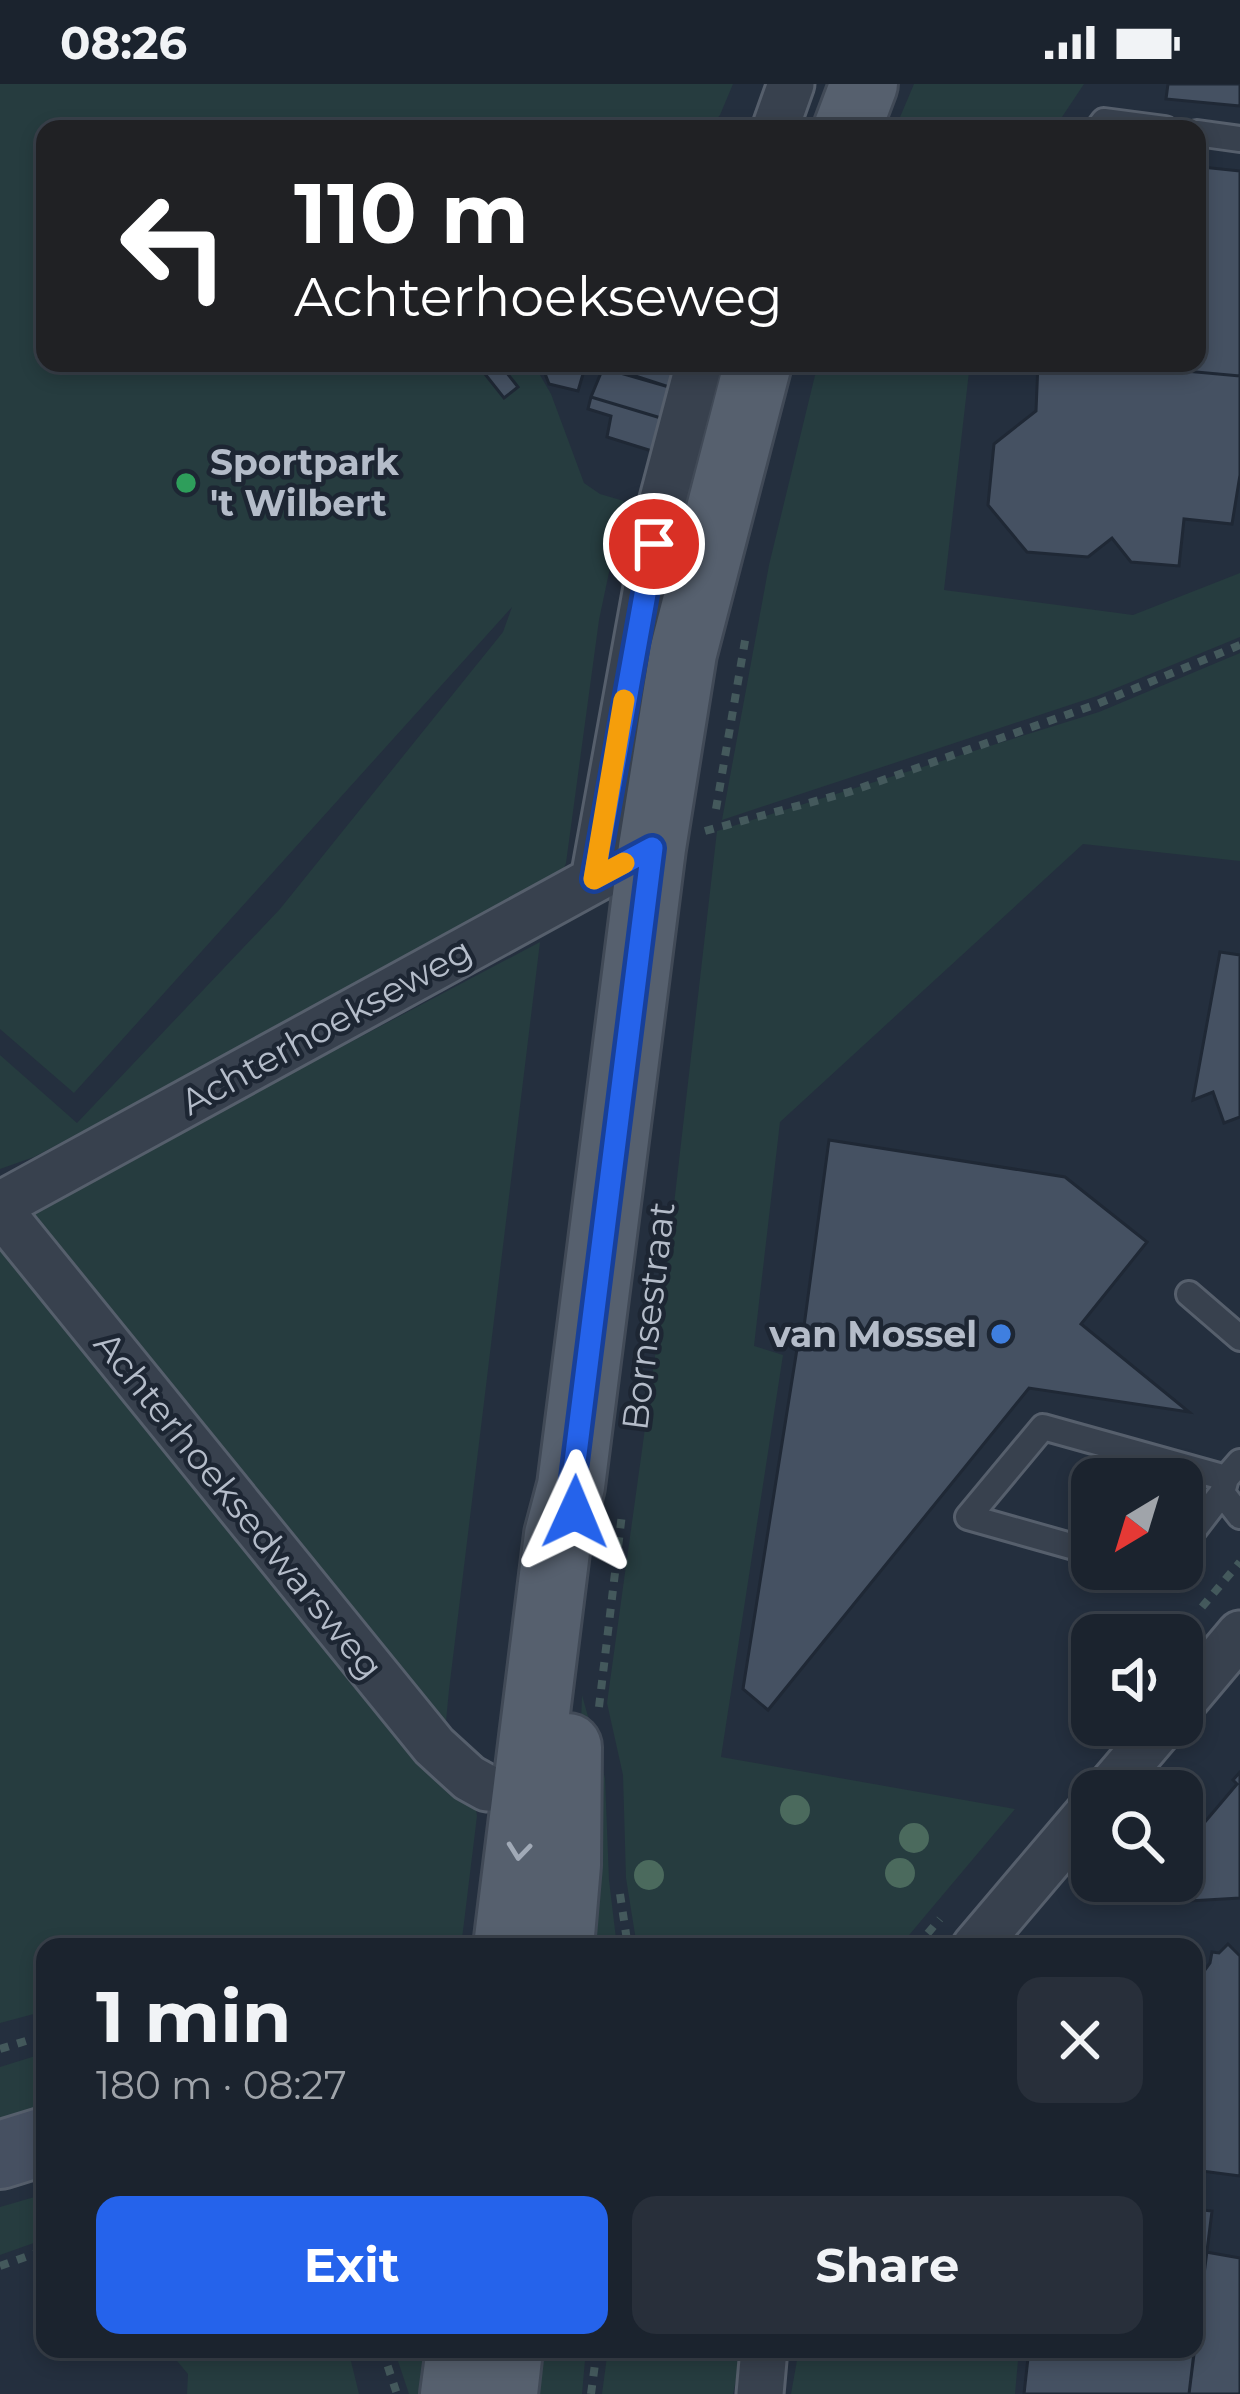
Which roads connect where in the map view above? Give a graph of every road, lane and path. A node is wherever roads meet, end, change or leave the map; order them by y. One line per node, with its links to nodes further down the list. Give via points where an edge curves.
1 (791, 84): 3 (street)
2 (864, 84): 4 (main road)
3 (778, 120)
4 (850, 120)
5 (1206, 134): 6 (lane)
6 (1240, 139)
7 (697, 372): 11 (street, via 663,499)
8 (756, 372): 10 (main road, Bornsestraat, via 683,652)
9 (1240, 645): 10 (path, via 1097,704)
10 (691, 843): 11 (street, Achterhoekseweg); 17 (main road, Bornsestraat)
11 (594, 879): 12 (street, Achterhoekseweg)
12 (0, 1208): 28 (street, Achterhoeksedwarsweg, via 434,1746)
13 (1189, 1294): 14 (lane)
14 (1240, 1338)
15 (1156, 1458): 20 (lane, via 1043,1427 968,1517)
16 (1229, 1478): 18 (lane); 19 (lane)
17 (597, 1498): 25 (path); 31 (main road, Bornsestraat, one-way to 31, via 558,1535); 32 (main road, Bornsestraat, via 579,1538)
18 (1203, 1516)
19 (1240, 1516)
20 (1071, 1546)
21 (1240, 1562): 22 (path)
22 (1197, 1614)
23 (1240, 1634): 24 (street)
24 (1203, 1678)
25 (602, 1720)
26 (1145, 1746): 27 (street)
27 (1125, 1770)
28 (488, 1788)
29 (1071, 1834): 34 (street)
30 (619, 1889): 33 (path)
31 (508, 1938)
32 (561, 1938)
33 (627, 1938)
34 (983, 1938)
35 (36, 2038): 36 (path)
36 (0, 2049)
37 (36, 2144): 38 (street)
38 (0, 2155)
39 (36, 2183): 40 (street)
40 (0, 2191)
41 (36, 2253): 42 (path)
42 (0, 2266)
43 (385, 2358): 48 (path)
44 (459, 2358): 49 (main road)
45 (508, 2358): 50 (main road)
46 (596, 2358): 51 (path)
47 (763, 2358): 52 (street)
48 (397, 2394)
49 (454, 2394)
50 (504, 2394)
51 (591, 2394)
52 (760, 2394)

